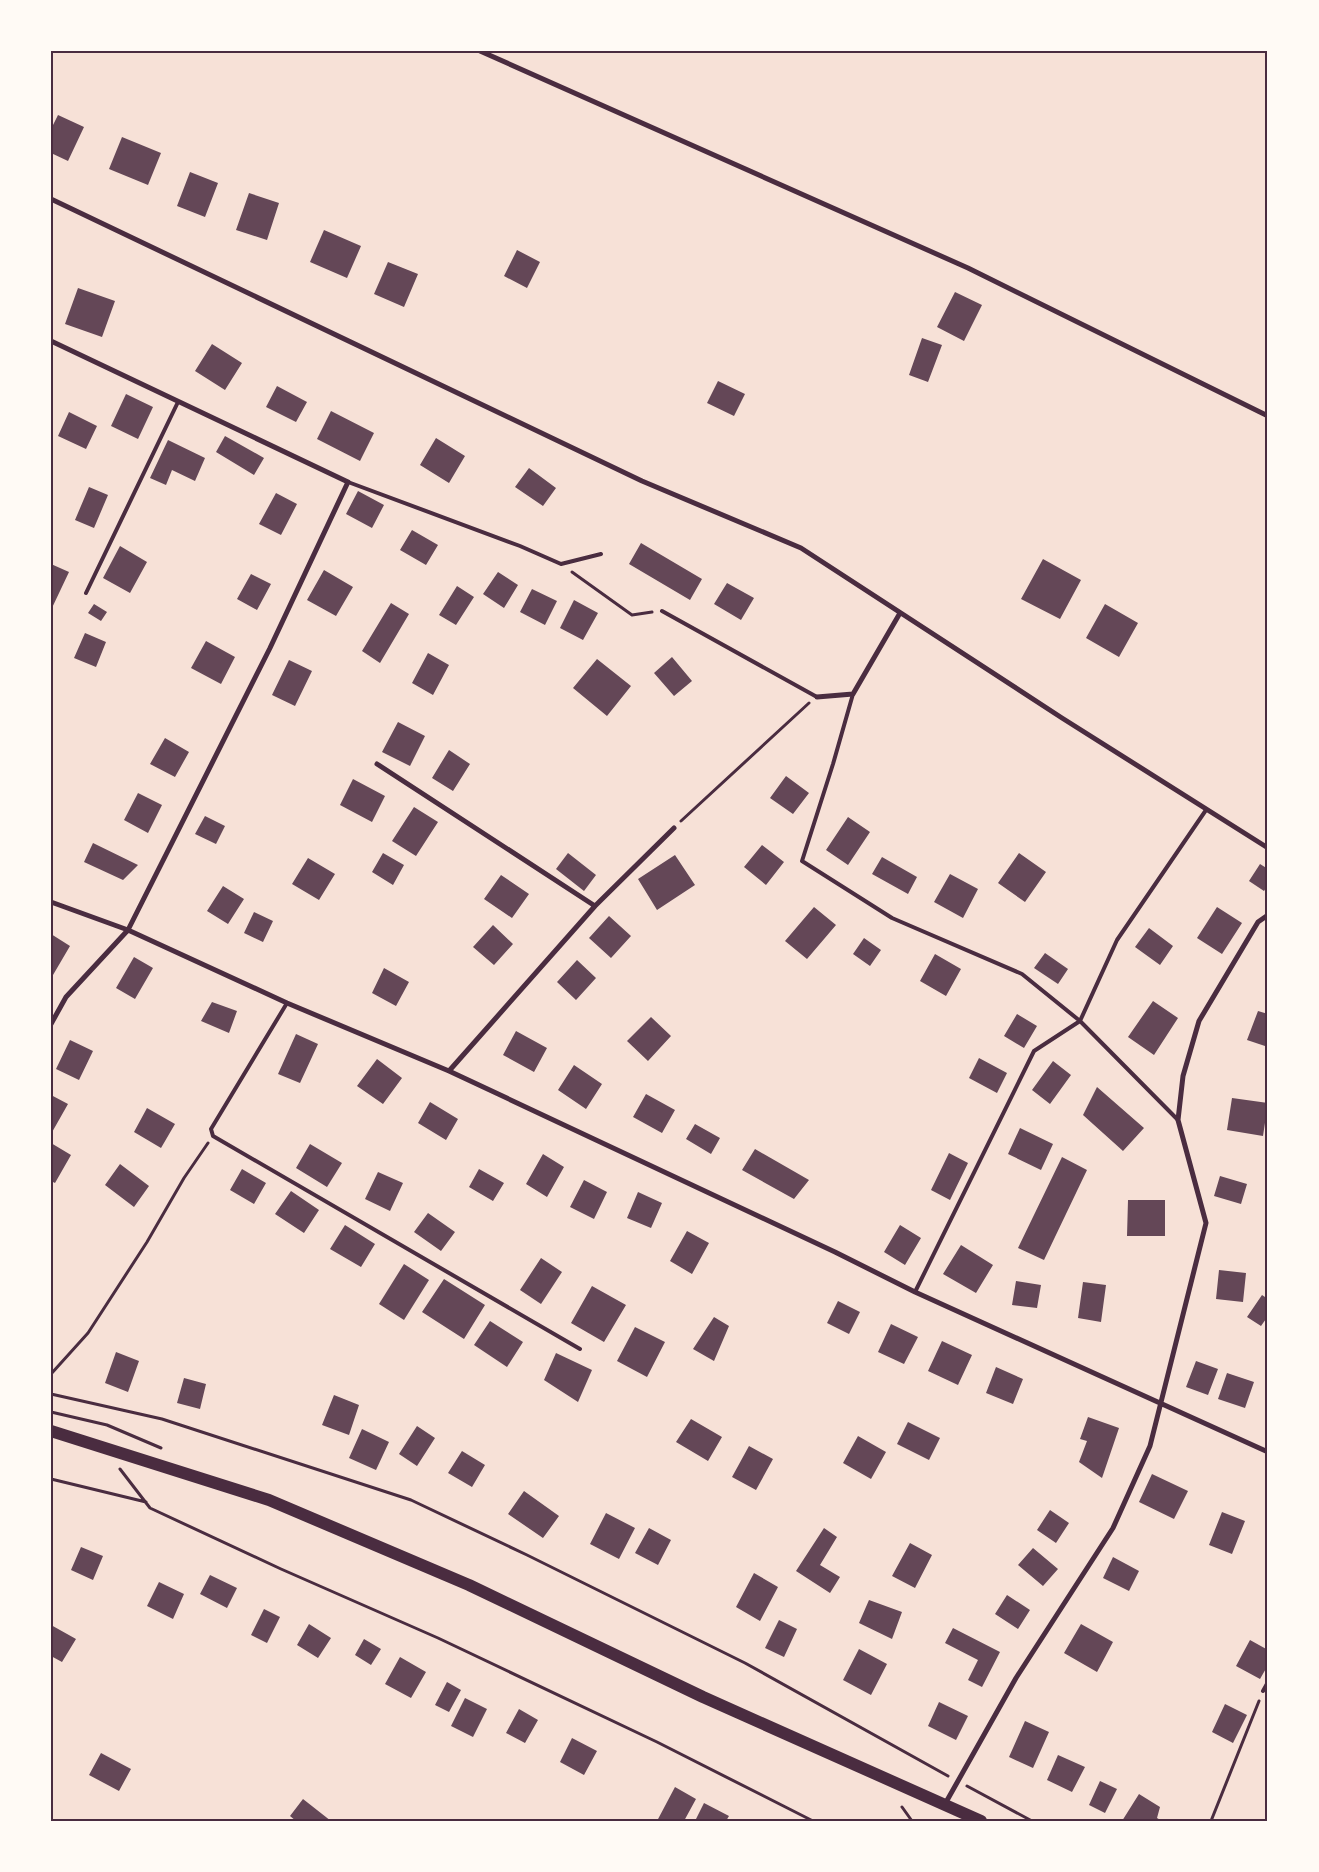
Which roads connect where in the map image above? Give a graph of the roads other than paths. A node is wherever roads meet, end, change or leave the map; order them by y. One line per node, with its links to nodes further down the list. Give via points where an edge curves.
1 (480, 51): 5 (street, via 968,268)
2 (51, 199): 10 (street, via 642,481 801,548)
3 (51, 341): 4 (street)
4 (178, 402): 6 (street); 8 (lane)
5 (1268, 416)
6 (348, 482): 7 (lane, via 560,564); 20 (street, via 270,648)
7 (601, 554)
8 (86, 592)
9 (662, 611): 12 (lane)
10 (900, 612): 11 (street); 14 (street)
11 (853, 694): 12 (street); 22 (lane, via 802,862 892,918 1022,974)
12 (817, 697)
13 (378, 764): 18 (street)
14 (1206, 810): 16 (street); 22 (lane, via 1117,940)
15 (674, 828): 18 (street)
16 (1268, 848)
17 (51, 902): 20 (street)
18 (594, 906): 24 (street)
19 (1268, 915): 25 (street, via 1258,922 1199,1021 1183,1076)
20 (128, 930): 21 (street); 23 (street, via 66,998)
21 (288, 1003): 24 (street); 27 (lane, via 211,1129 213,1136)
22 (1080, 1021): 25 (lane); 26 (lane, via 1034,1051)
23 (51, 1024)
24 (450, 1071): 26 (street)
25 (1178, 1120): 28 (street, via 1206,1223)
26 (915, 1292): 28 (street)
27 (580, 1349)
28 (1162, 1404): 30 (street); 33 (street, via 1150,1446 1113,1528 1016,1678)
29 (51, 1431): 33 (main road, via 269,1500 469,1585 703,1697)
30 (1268, 1452)
31 (1268, 1682): 32 (lane)
32 (1263, 1691)
33 (945, 1804): 34 (main road)
34 (975, 1819)

